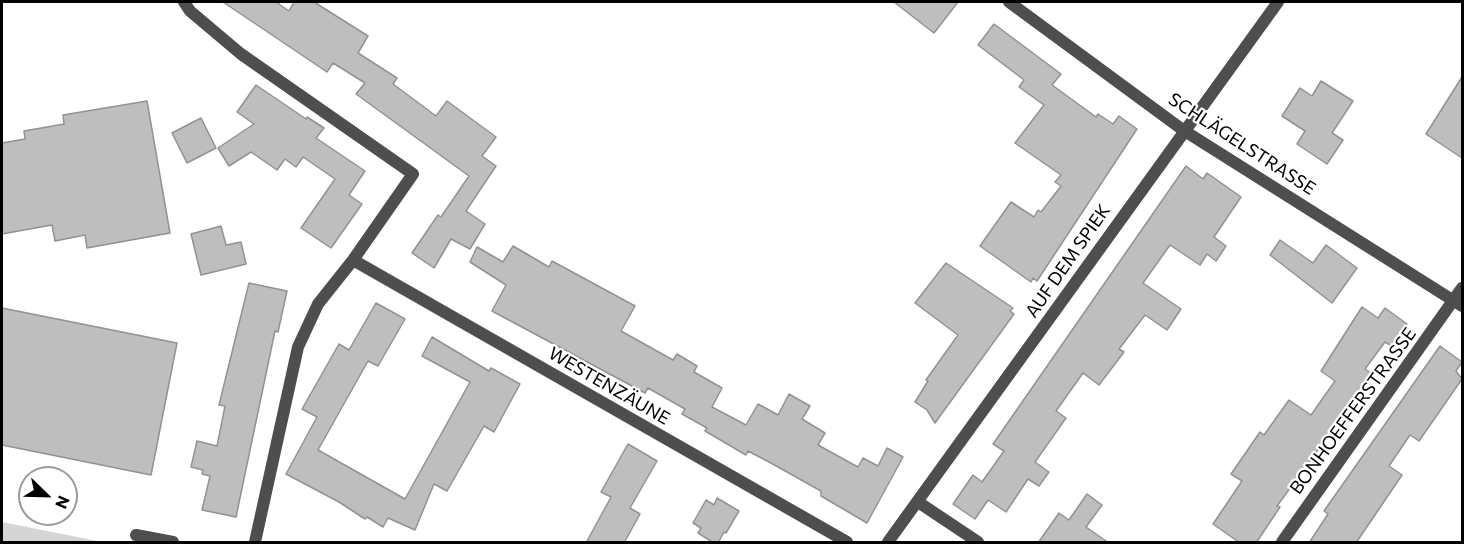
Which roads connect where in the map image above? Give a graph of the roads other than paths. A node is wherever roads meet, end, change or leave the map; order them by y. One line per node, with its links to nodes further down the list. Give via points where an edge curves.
1 (184, 2): 5 (street, via 241,54 413,174)
2 (1009, 2): 4 (street, SCHLÄGELSTRASSE)
3 (1278, 2): 4 (street, AUF DEM SPIEK)
4 (1183, 130): 7 (street, SCHLÄGELSTRASSE); 8 (street, AUF DEM SPIEK)
5 (353, 260): 11 (street, via 318,304 298,347); 12 (street, WESTENZÄUNE)
6 (1462, 288): 7 (street, BONHOEFFERSTRASSE)
7 (1459, 303): 15 (street, BONHOEFFERSTRASSE)
8 (918, 502): 13 (street, AUF DEM SPIEK); 14 (street)
9 (136, 535): 10 (street)
10 (173, 543)
11 (255, 543)
12 (847, 543)
13 (888, 543)
14 (978, 543)
15 (1282, 543)

